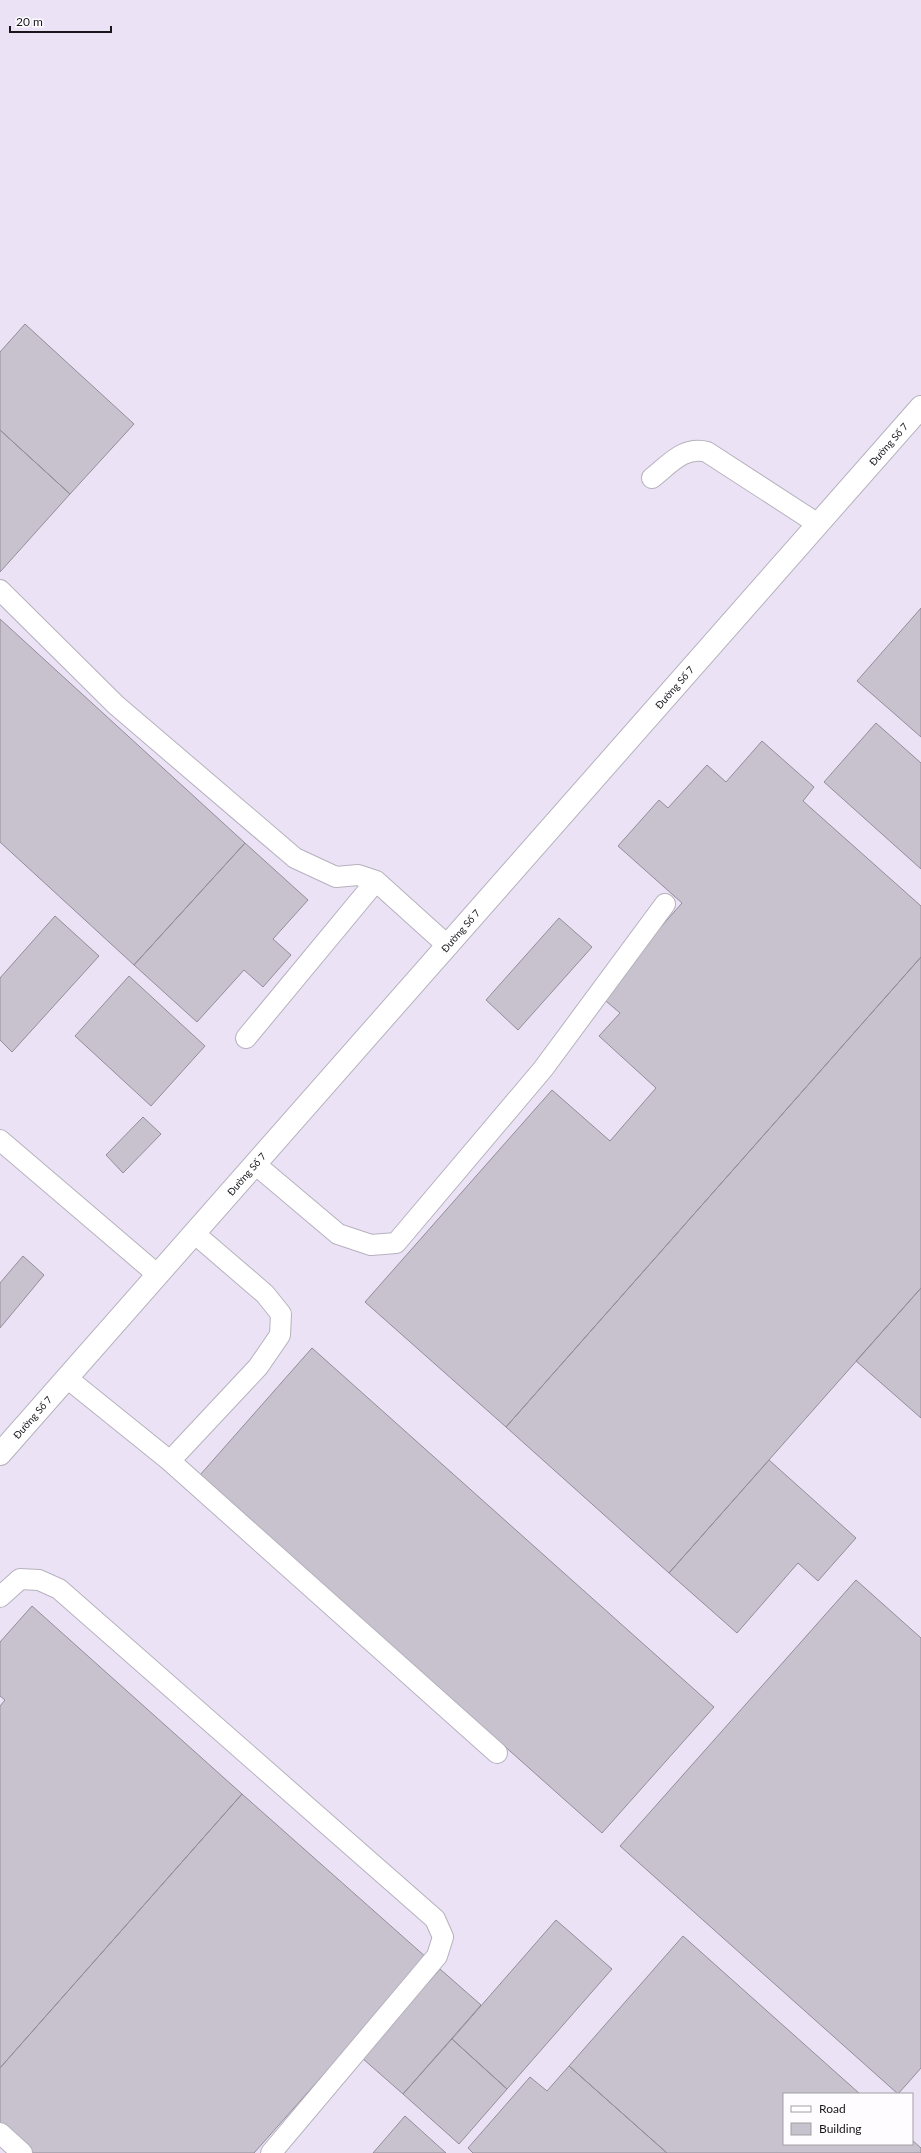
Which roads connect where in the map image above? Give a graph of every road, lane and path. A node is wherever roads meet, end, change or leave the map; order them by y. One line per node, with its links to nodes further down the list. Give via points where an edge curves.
1 (921, 407): 3 (street, Đường Số 7)
2 (652, 478): 3 (lane, via 682,454 695,449 707,452)
3 (818, 524): 7 (street, Đường Số 7)
4 (0, 590): 5 (lane, via 116,705 295,858 336,877 358,874)
5 (376, 881): 7 (lane); 8 (lane)
6 (665, 904): 10 (lane, via 543,1069 396,1243 371,1245 338,1234)
7 (448, 946): 10 (street, Đường Số 7)
8 (246, 1038)
9 (0, 1140): 12 (lane)
10 (255, 1164): 11 (street, Đường Số 7)
11 (194, 1233): 12 (street, Đường Số 7); 15 (lane, via 265,1294 281,1314 280,1335 258,1367)
12 (158, 1275): 13 (street, Đường Số 7)
13 (68, 1378): 14 (street, Đường Số 7); 15 (lane)
14 (0, 1454)
15 (170, 1461): 17 (lane)
16 (0, 1597): 20 (lane, via 20,1579 39,1580 59,1589 435,1919 444,1937 437,1956)
17 (497, 1753)
18 (0, 2133): 19 (lane)
19 (22, 2153)
20 (271, 2153)

